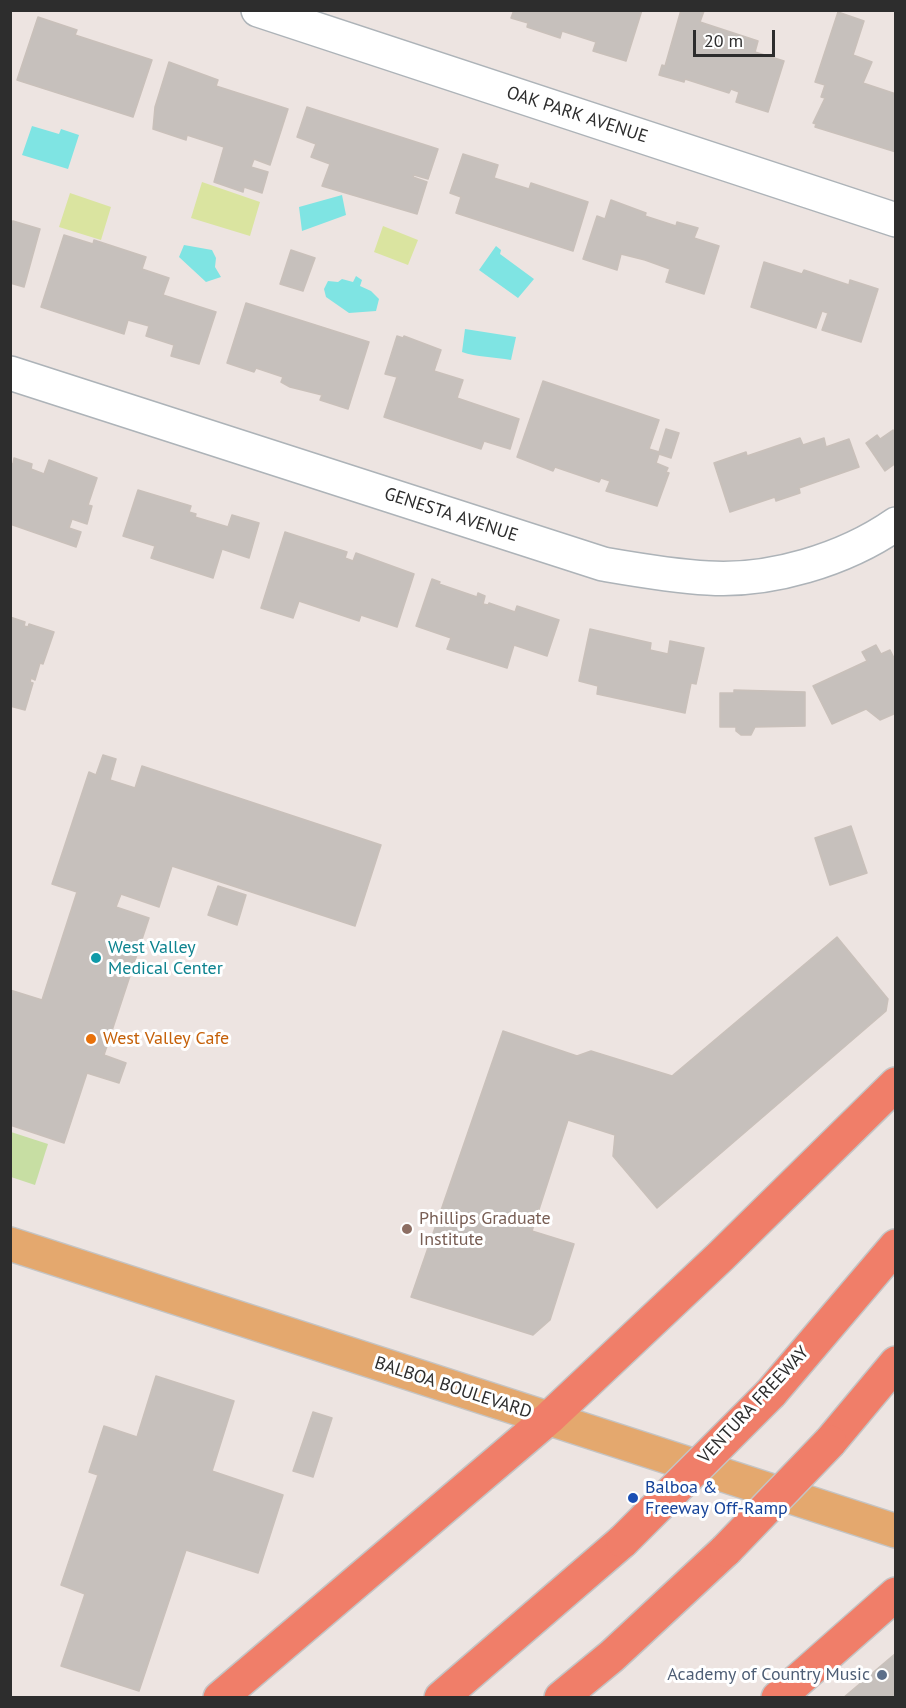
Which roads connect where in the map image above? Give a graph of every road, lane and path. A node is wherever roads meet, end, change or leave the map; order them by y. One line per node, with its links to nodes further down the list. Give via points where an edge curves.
1 (258, 10): 2 (street, OAK PARK AVENUE)
2 (896, 220)
3 (10, 373): 4 (street, GENESTA AVENUE, via 603,564 657,574 710,579 766,574 828,559)
4 (896, 524)
5 (896, 1084): 9 (highway)
6 (11, 1245): 9 (main road, BALBOA BOULEVARD)
7 (896, 1246): 13 (highway, VENTURA FREEWAY, bridge, via 771,1393 623,1540)
8 (896, 1363): 14 (highway, bridge, via 830,1442 726,1550)
9 (549, 1418): 10 (main road, BALBOA BOULEVARD); 12 (highway)
10 (896, 1531)
11 (896, 1594): 15 (highway)
12 (220, 1698)
13 (441, 1698)
14 (561, 1698)
15 (778, 1698)

